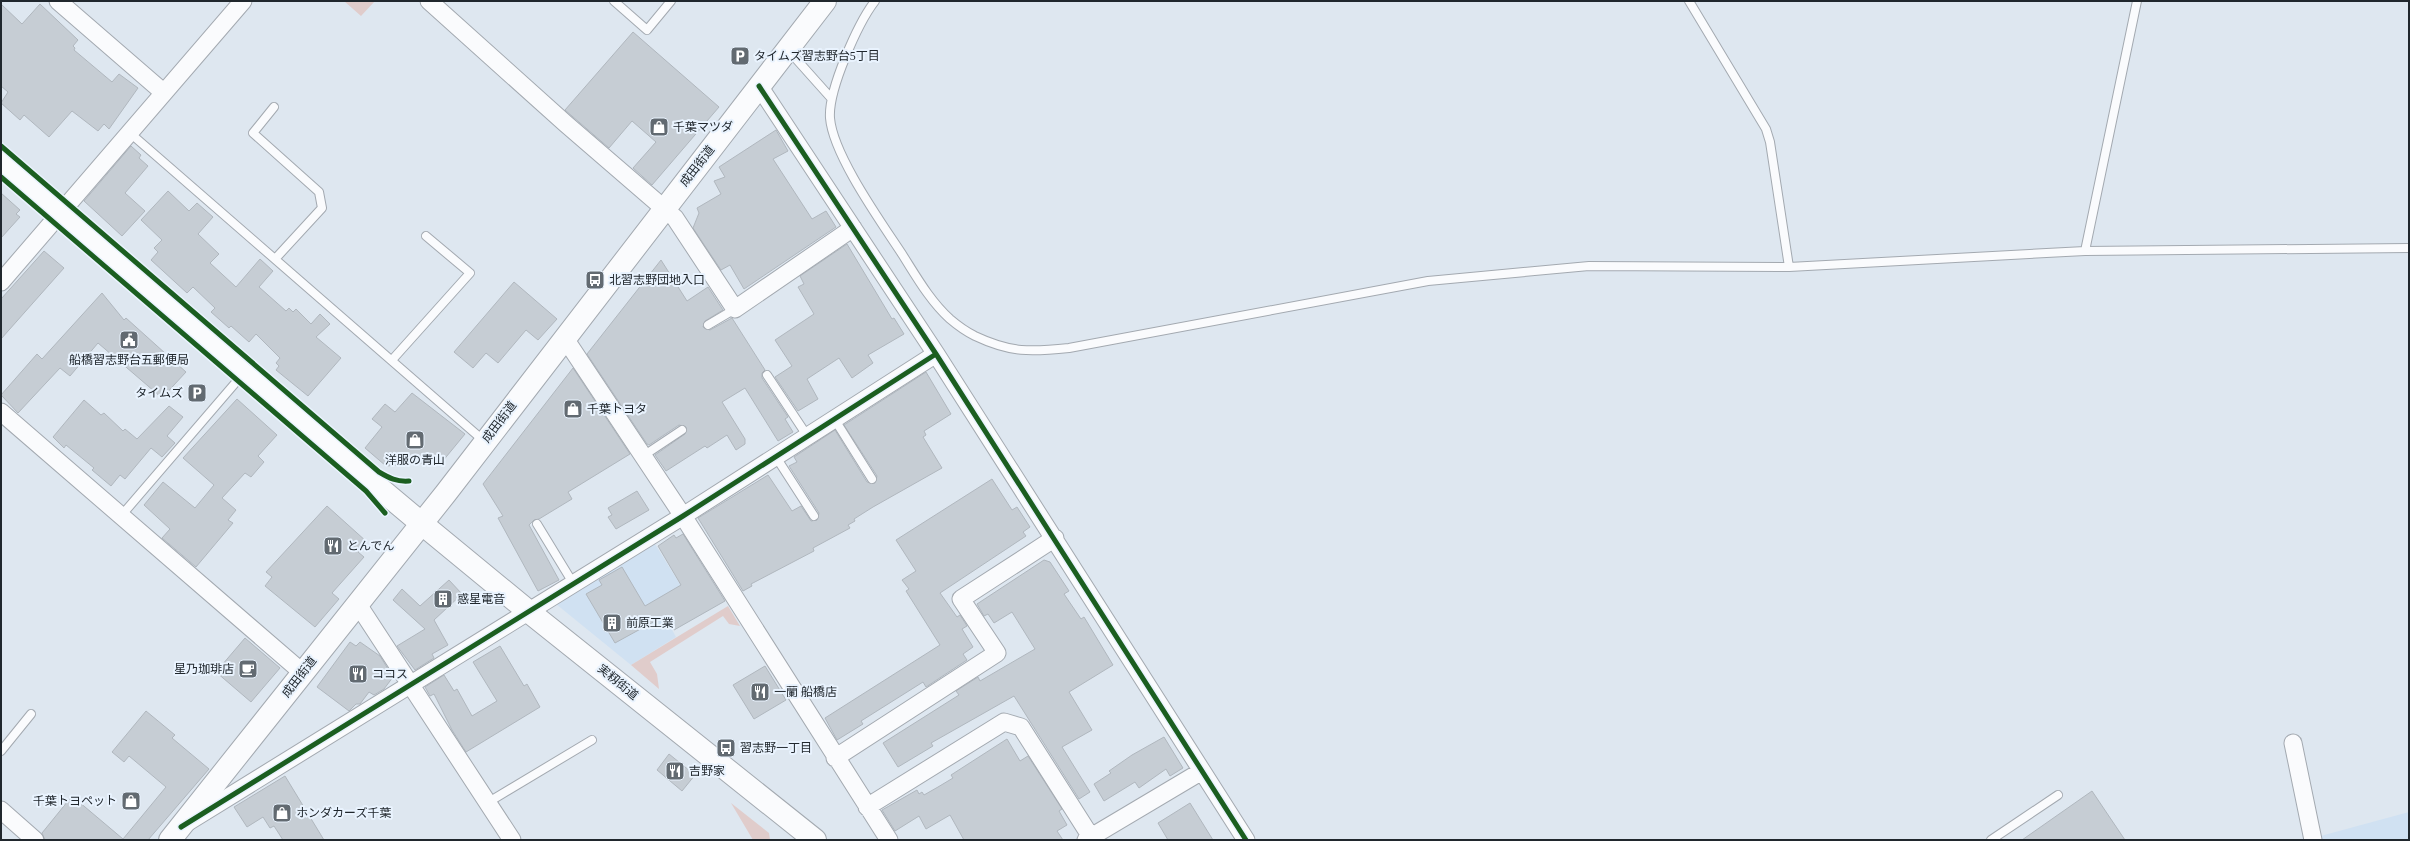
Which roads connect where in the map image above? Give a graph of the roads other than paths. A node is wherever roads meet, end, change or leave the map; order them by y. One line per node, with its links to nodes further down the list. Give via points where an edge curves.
1 (58, 1): 12 (street)
2 (243, 1): 12 (street)
3 (429, 1): 17 (street, via 566,124)
4 (614, 1): 5 (lane, via 647,30)
5 (671, 1)
6 (825, 1): 10 (main road, 成田街道)
7 (875, 1): 13 (lane, via 847,56)
8 (1688, 1): 24 (lane, via 1766,129)
9 (2137, 1): 22 (lane)
10 (787, 49): 11 (main road, 成田街道); 13 (lane)
11 (759, 86): 17 (main road, 成田街道); 19 (street)
12 (163, 92): 15 (street)
13 (831, 98): 24 (lane, via 830,119 840,150 865,197 934,303 950,320 974,335 1024,352 1069,348 1428,281 1589,266)
14 (274, 107): 23 (lane, via 253,132 319,192 322,208)
15 (130, 133): 18 (street); 23 (lane)
16 (1, 162): 18 (main road, 実籾街道)
17 (665, 208): 26 (street, via 675,218); 28 (main road, 成田街道)
18 (60, 213): 25 (street); 31 (main road, 実籾街道)
19 (853, 228): 26 (street); 29 (street)
20 (426, 236): 30 (lane, via 470,273)
21 (2409, 248): 22 (lane)
22 (2085, 251): 24 (lane)
23 (276, 258): 30 (lane)
24 (1789, 267)
25 (1, 282)
26 (735, 309): 27 (lane)
27 (708, 325)
28 (564, 337): 37 (main road, 成田街道); 38 (street)
29 (936, 354): 34 (street); 46 (street)
30 (392, 360): 37 (lane)
31 (243, 374): 41 (lane); 44 (main road, 実籾街道)
32 (766, 375): 36 (lane)
33 (1, 412): 41 (street)
34 (835, 420): 36 (street); 40 (lane)
35 (682, 430): 38 (lane)
36 (808, 437): 39 (street)
37 (484, 441): 44 (main road, 成田街道)
38 (643, 456): 42 (street)
39 (776, 457): 42 (street); 43 (lane)
40 (872, 479)
41 (121, 516): 50 (street)
42 (683, 516): 47 (street); 56 (street)
43 (814, 516)
44 (421, 523): 48 (main road, 成田街道); 49 (main road, 実籾街道)
45 (537, 524): 47 (lane)
46 (1054, 538): 56 (street, via 961,599 997,653); 57 (street)
47 (573, 583): 49 (street)
48 (357, 603): 50 (main road, 成田街道); 51 (street)
49 (528, 611): 51 (street); 66 (main road, 実籾街道)
50 (303, 673): 62 (main road, 成田街道)
51 (410, 684): 59 (street); 62 (street)
52 (31, 714): 55 (lane)
53 (592, 740): 59 (lane)
54 (2293, 742): 70 (street)
55 (1, 751)
56 (835, 758): 60 (street)
57 (1202, 771): 63 (street); 68 (street)
58 (2058, 795): 69 (lane)
59 (487, 803): 65 (street)
60 (867, 807): 63 (street, via 1004,722 1021,727); 67 (street)
61 (1, 810): 64 (street)
62 (176, 833)
63 (1088, 838)
64 (35, 840)
65 (512, 840)
66 (816, 840)
67 (889, 840)
68 (1246, 840)
69 (1991, 840)
70 (2314, 840)

